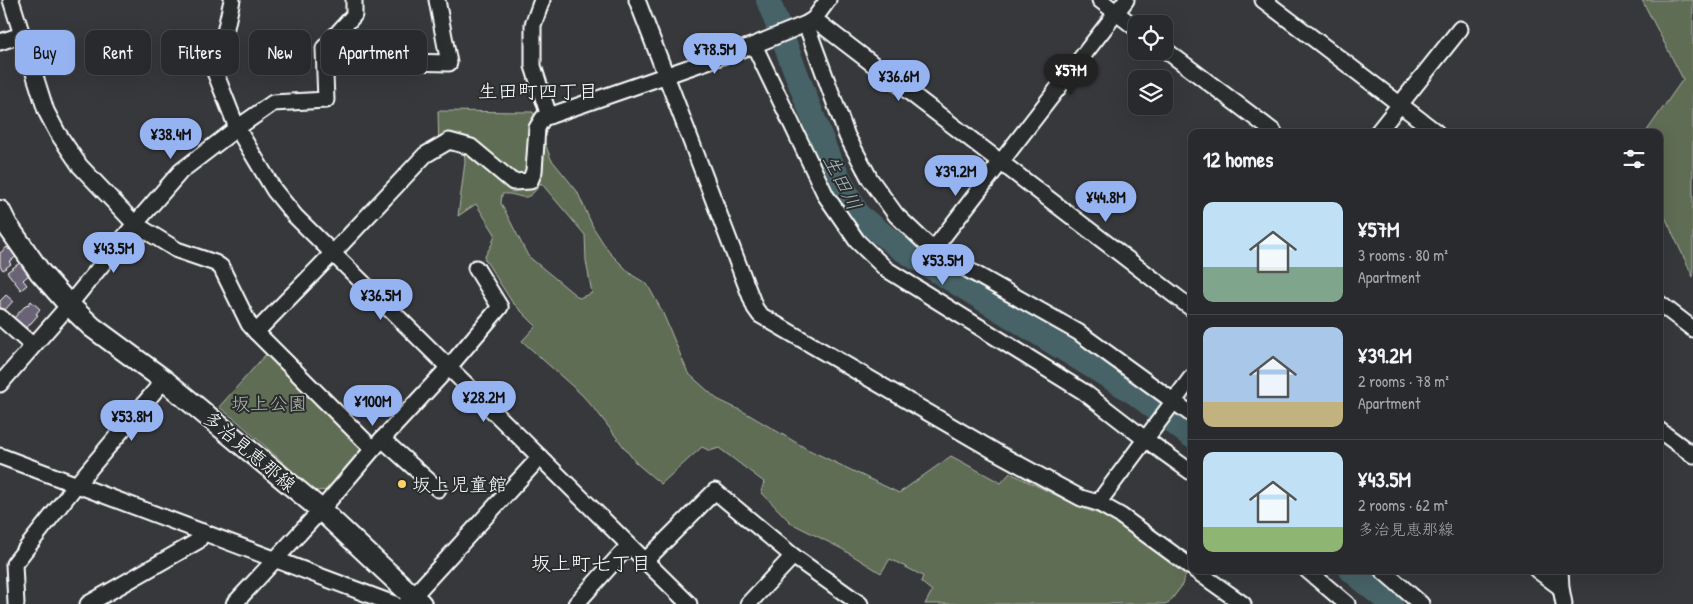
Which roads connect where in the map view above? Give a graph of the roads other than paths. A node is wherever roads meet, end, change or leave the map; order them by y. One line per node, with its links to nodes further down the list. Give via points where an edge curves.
1 (10, 0): 15 (street)
2 (232, 0): 27 (street, via 213,67)
3 (354, 0): 16 (street, via 354,15)
4 (437, 0): 21 (street, via 448,63)
5 (542, 0): 26 (street, via 533,25 533,66)
6 (637, 0): 24 (street)
7 (828, 0): 12 (street)
8 (1100, 0): 11 (street)
9 (1126, 0): 11 (street)
10 (1263, 0): 25 (street)
11 (1116, 12): 13 (street); 31 (street)
12 (810, 22): 19 (street); 31 (street); 34 (street, via 848,136 870,179 896,215)
13 (1128, 22)
14 (1460, 29): 25 (street)
15 (19, 30)
16 (340, 30)
17 (15, 37): 18 (street)
18 (0, 42)
19 (754, 45): 24 (street); 51 (street, via 826,196 857,241 886,269 1084,392)
20 (1173, 56): 28 (street)
21 (427, 62)
22 (34, 75): 33 (street, via 46,111 80,166)
23 (325, 75): 27 (street, via 326,100 273,103)
24 (666, 76): 26 (street); 59 (street, via 760,315 996,452 1081,498)
25 (1399, 104): 29 (street); 30 (street)
26 (549, 116): 35 (street, via 543,118 537,128 534,171 530,181 512,182 471,147 449,142 425,155)
27 (237, 128): 33 (street, via 181,171); 35 (street, via 274,190)
28 (1270, 129)
29 (1380, 129)
30 (1432, 129)
31 (1002, 162): 34 (street); 38 (street)
32 (0, 211): 37 (main road, 多治見恵那線, via 40,272)
33 (135, 224): 37 (street); 42 (street, via 177,250 221,267)
34 (933, 250): 48 (street, via 1078,332)
35 (332, 254): 42 (street); 44 (street)
36 (476, 268): 44 (street, via 500,308)
37 (69, 305): 43 (street); 45 (main road, 多治見恵那線, via 92,327)
38 (1188, 306)
39 (1663, 306): 41 (street)
40 (0, 317): 43 (street)
41 (1693, 329)
42 (256, 332): 52 (street)
43 (32, 345): 47 (street)
44 (450, 367): 52 (street); 55 (street)
45 (164, 380): 57 (street); 60 (main road, 多治見恵那線)
46 (1188, 382): 48 (street)
47 (0, 384)
48 (1174, 400): 49 (street); 51 (street)
49 (1188, 412)
50 (1663, 433): 53 (street)
51 (1145, 439): 56 (street); 59 (street)
52 (378, 444): 58 (street); 60 (street)
53 (1693, 455)
54 (0, 456): 57 (street)
55 (540, 457): 62 (street); 74 (street)
56 (1188, 470)
57 (77, 484): 61 (street); 66 (street)
58 (438, 489)
59 (1098, 503): 67 (street, via 1122,516)
60 (321, 510): 64 (street); 74 (main road, 多治見恵那線)
61 (203, 532): 64 (street); 76 (street, via 198,540)
62 (629, 545): 65 (street); 78 (street)
63 (793, 556): 65 (street, via 715,491); 80 (street); 81 (street)
64 (276, 558): 74 (street); 77 (street)
65 (645, 560): 79 (street)
66 (7, 561): 75 (street)
67 (1188, 565)
68 (1201, 574): 82 (street)
69 (1312, 574): 83 (street)
70 (1387, 574): 84 (street)
71 (1542, 574): 73 (street)
72 (1560, 574): 73 (street)
73 (1561, 588): 85 (street)
74 (408, 602)
75 (16, 604)
76 (88, 604)
77 (234, 604)
78 (576, 604)
79 (689, 604)
80 (748, 604)
81 (860, 604)
82 (1243, 604)
83 (1346, 604)
84 (1421, 604)
85 (1564, 604)

